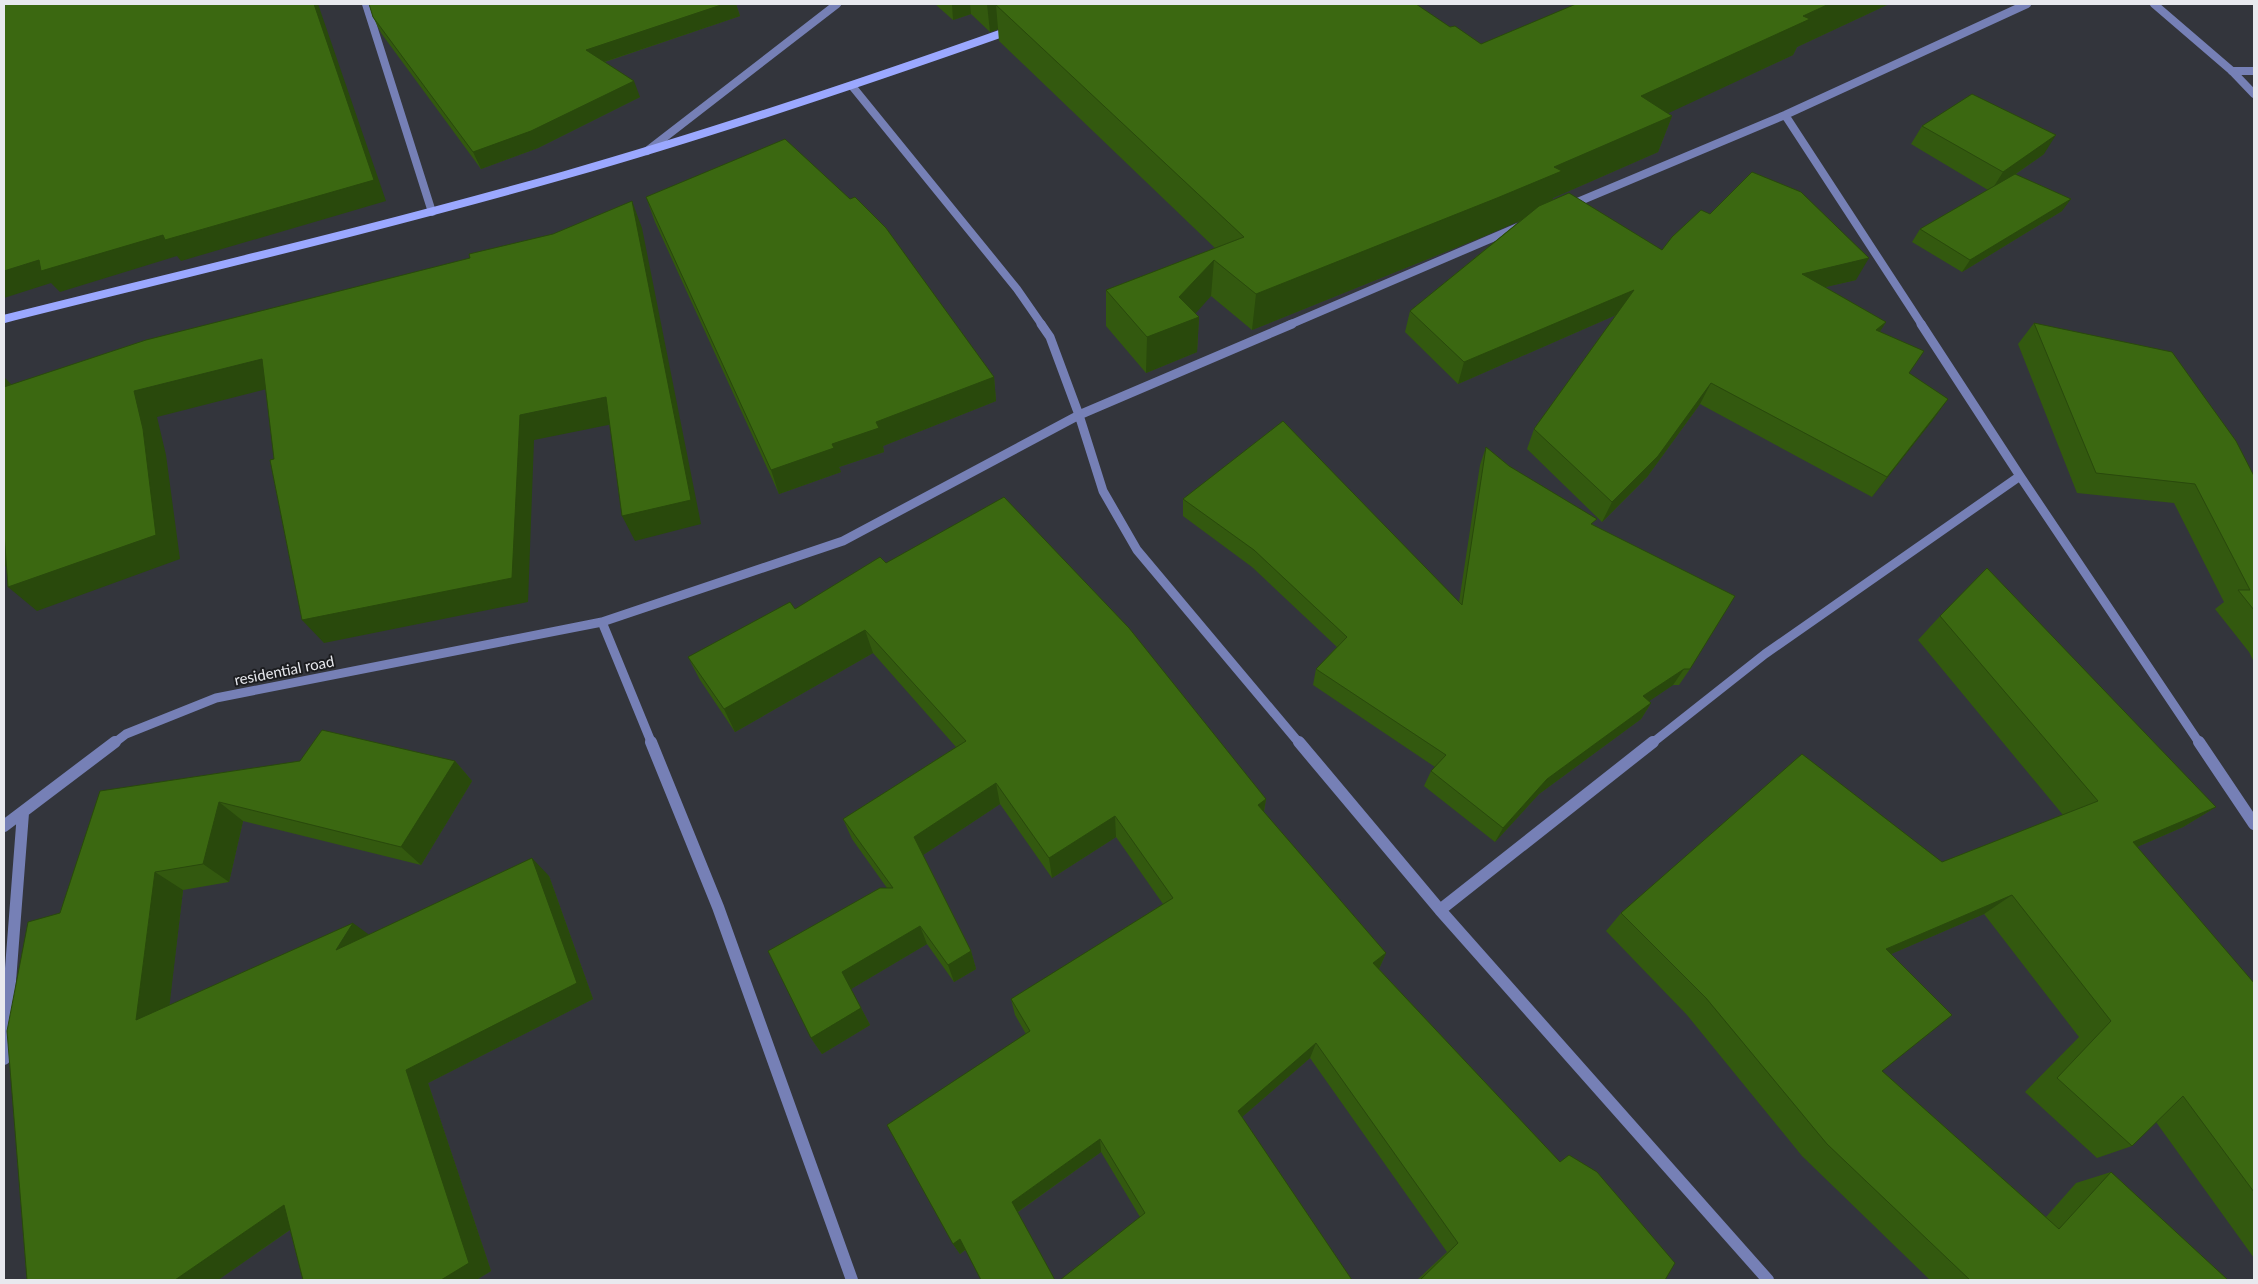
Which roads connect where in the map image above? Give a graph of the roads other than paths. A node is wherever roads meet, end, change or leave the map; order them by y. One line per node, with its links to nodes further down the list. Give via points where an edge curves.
1 (366, 4): 13 (street)
2 (836, 4): 11 (street)
3 (2027, 4): 10 (street)
4 (2154, 4): 6 (street)
5 (1019, 27): 8 (main road)
6 (2232, 71): 7 (street); 9 (street)
7 (2254, 71)
8 (852, 86): 11 (main road); 16 (street, via 1017,289 1050,337)
9 (2254, 94)
10 (1785, 115): 12 (street); 17 (street)
11 (646, 151): 13 (main road)
12 (1560, 209)
13 (432, 212): 15 (main road)
14 (1524, 224): 16 (street, residential road)
15 (4, 319)
16 (1079, 415): 18 (street, residential road, via 843,541); 22 (street, via 1104,491 1137,550)
17 (2020, 476): 20 (street); 22 (street, via 1765,654)
18 (602, 622): 19 (street, residential road, via 216,698 126,734); 24 (street, via 718,907)
19 (23, 813): 21 (street, residential road); 23 (street)
20 (2254, 824)
21 (4, 826)
22 (1440, 910): 25 (street)
23 (4, 1059)
24 (852, 1280)
25 (1768, 1280)

